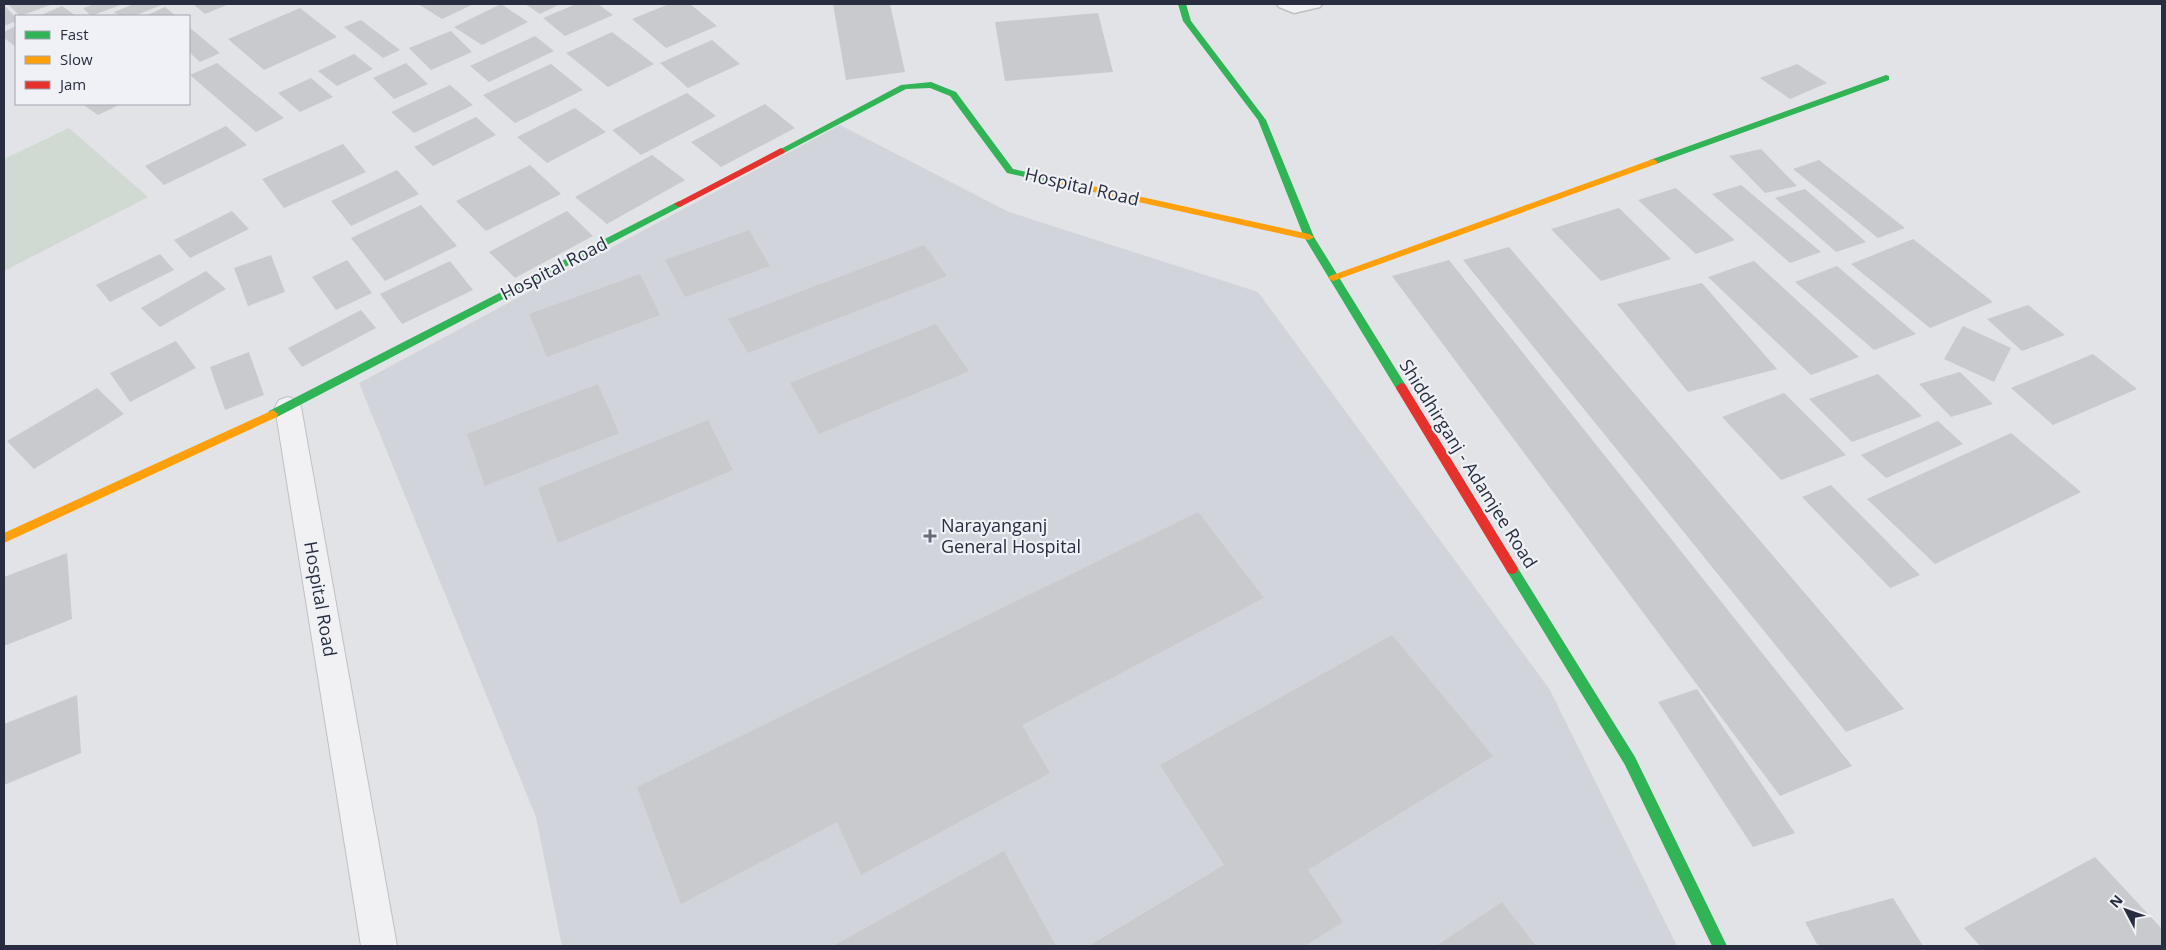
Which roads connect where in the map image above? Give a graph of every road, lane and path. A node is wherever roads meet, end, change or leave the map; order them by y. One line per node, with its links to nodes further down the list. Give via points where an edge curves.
1 (1182, 4): 5 (street, Shiddhirganj - Adamjee Road, via 1187,21 1262,120)
2 (1284, 4): 3 (lane, via 1294,8)
3 (1315, 4)
4 (1886, 78): 6 (street)
5 (1309, 237): 6 (street, Shiddhirganj - Adamjee Road); 7 (street, Hospital Road, via 1010,171 953,94 931,85 904,87)
6 (1333, 278): 10 (street, Shiddhirganj - Adamjee Road, via 1630,761)
7 (288, 407): 8 (street); 9 (street, Hospital Road)
8 (4, 538)
9 (379, 946)
10 (1720, 946)

